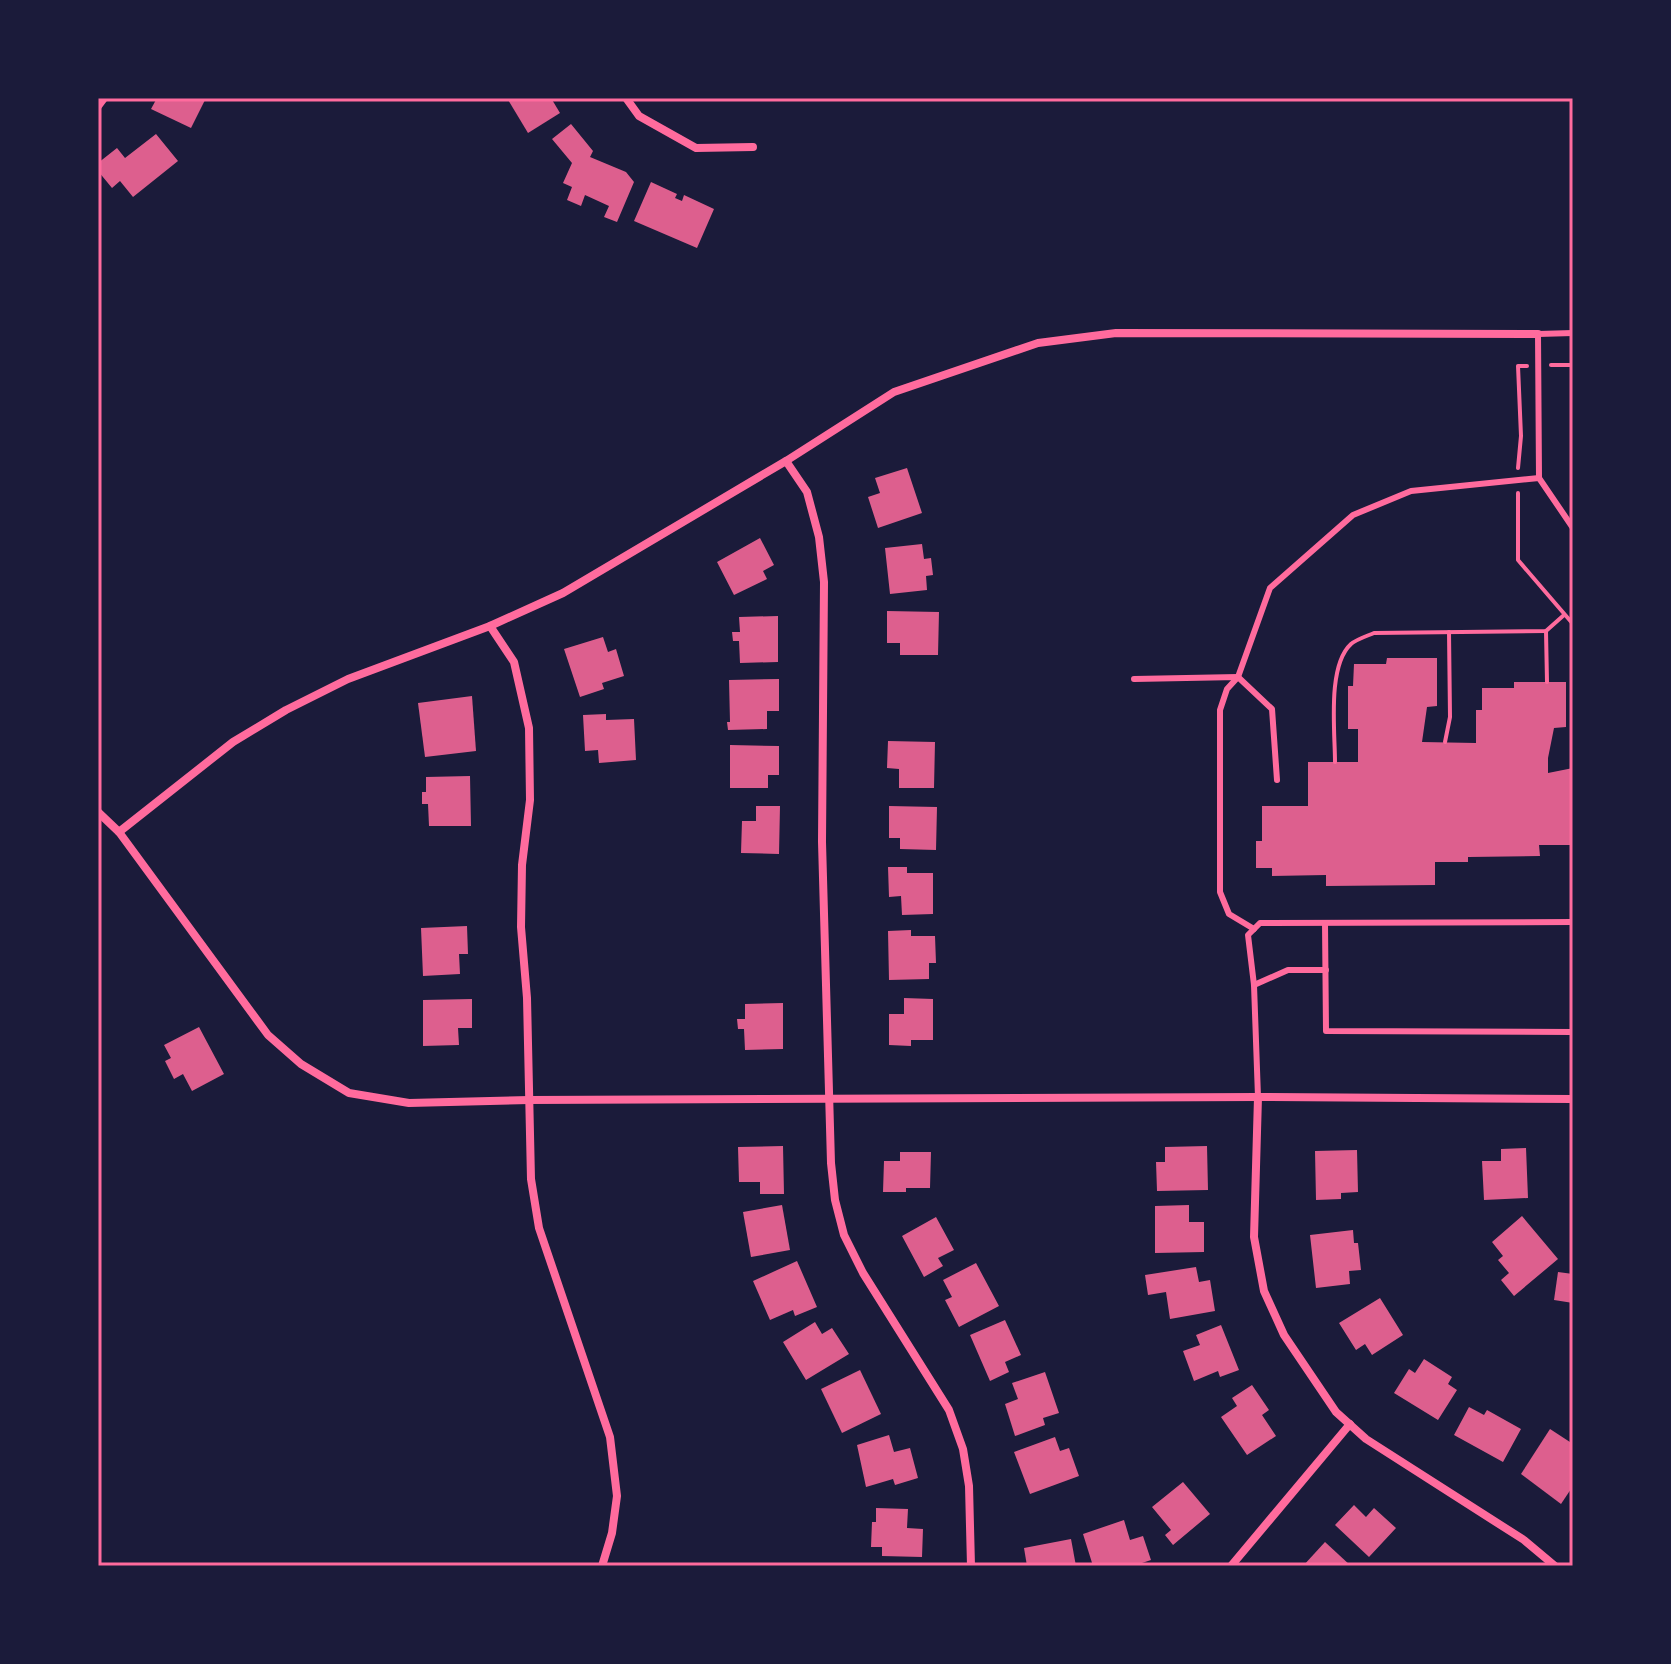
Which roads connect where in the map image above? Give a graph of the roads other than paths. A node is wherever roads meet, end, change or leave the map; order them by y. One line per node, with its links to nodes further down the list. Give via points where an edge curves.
1 (104, 98): 3 (street)
2 (626, 98): 4 (street, via 639,116 696,148)
3 (98, 106)
4 (753, 147)
5 (1573, 333): 6 (lane)
6 (1538, 334): 7 (street, via 1116,333 1038,343 894,392); 8 (lane)
7 (786, 461): 10 (street, via 563,593); 25 (street, via 807,492 824,582 822,842)
8 (1539, 478): 9 (lane); 11 (lane, via 1411,491 1353,515 1270,588)
9 (1573, 528)
10 (490, 626): 15 (street, via 348,679 286,710 233,742); 24 (street, via 514,662 529,728 521,927)
11 (1238, 677): 12 (lane); 13 (lane, via 1272,709); 18 (lane, via 1220,710 1220,892 1229,914)
12 (1134, 679)
13 (1277, 780)
14 (98, 812): 15 (street)
15 (119, 832): 24 (street, via 268,1035 301,1064 349,1093 409,1103)
16 (1573, 922): 17 (lane)
17 (1325, 923): 18 (lane, via 1260,923); 19 (lane)
18 (1254, 929): 20 (lane, via 1248,935)
19 (1326, 970): 20 (lane, via 1288,970); 21 (lane, via 1326,1031)
20 (1254, 985): 22 (lane)
21 (1573, 1032)
22 (1258, 1097): 23 (street); 25 (street); 26 (street, via 1254,1237 1264,1291 1284,1335 1336,1412)
23 (1573, 1099)
24 (529, 1100): 25 (street); 27 (street, via 531,1179 539,1228 610,1437 617,1496)
25 (831, 1100): 28 (street, via 832,1175 844,1235 949,1410 969,1486)
26 (1350, 1424): 29 (street); 30 (street)
27 (602, 1566)
28 (971, 1566)
29 (1231, 1566)
30 (1555, 1566)

